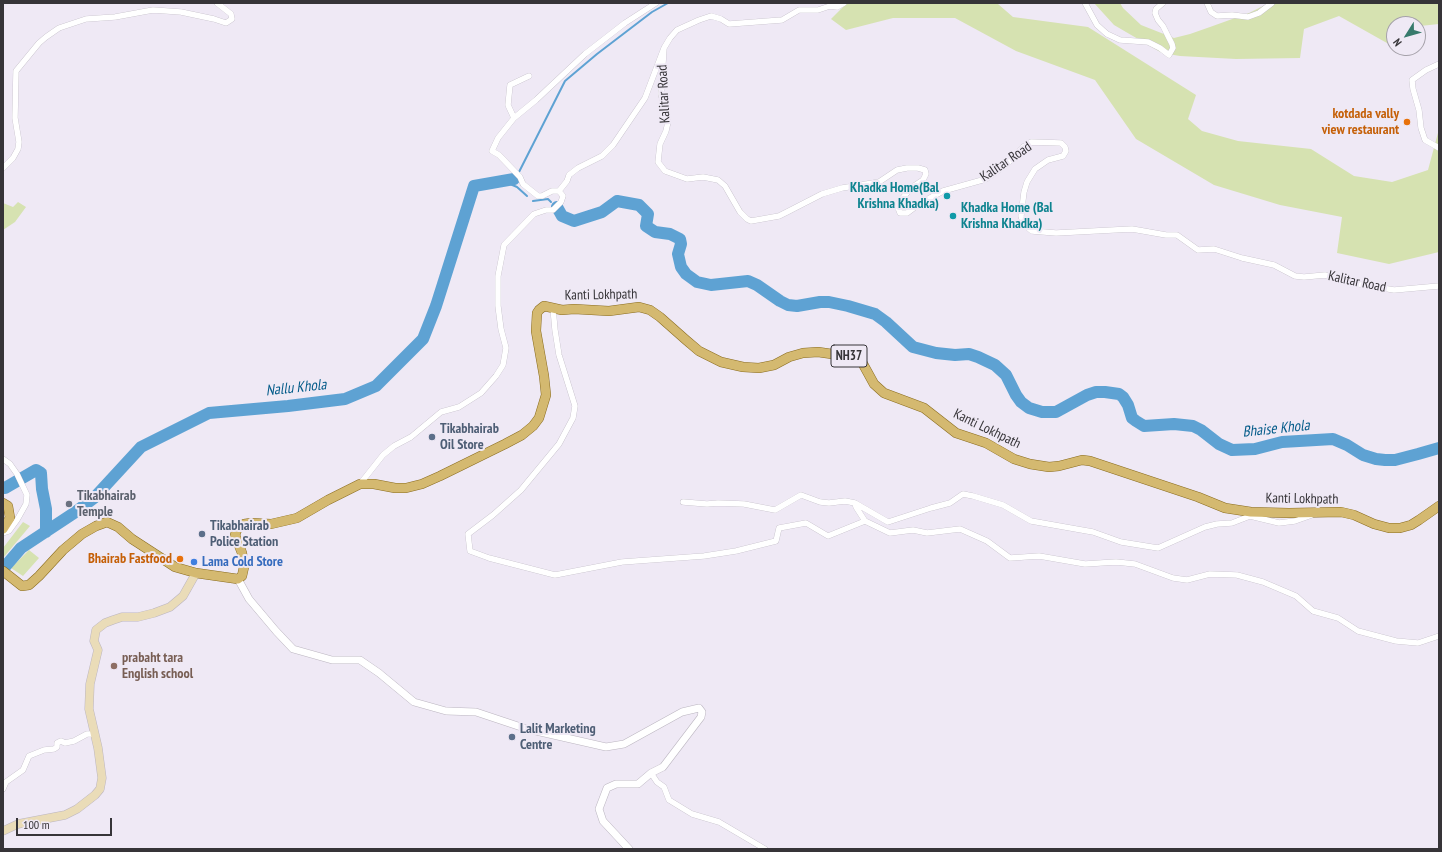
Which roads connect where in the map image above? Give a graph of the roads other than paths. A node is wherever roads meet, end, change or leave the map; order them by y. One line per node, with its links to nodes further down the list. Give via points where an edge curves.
1 (217, 3): 13 (street, via 231,14 232,19 226,23 181,12 153,10 86,19 59,28 38,43 16,71 15,118 19,142 14,158)
2 (656, 3): 11 (street, via 585,54)
3 (844, 3): 8 (street, via 837,7 830,6 818,10 799,10 782,20 729,24 711,16 677,30)
4 (1085, 3): 5 (street, via 1097,25 1107,34 1120,40 1148,42 1169,55 1173,48 1172,44 1155,13)
5 (1163, 3)
6 (1207, 3): 7 (street, via 1211,12 1217,16 1248,17 1259,13)
7 (1272, 3)
8 (664, 48): 14 (street, via 645,98 622,133 602,156 569,175); 15 (street, Kalitar Road, via 662,94 668,122 660,144 658,162 665,170 687,179 703,177 718,180 725,186 747,220 779,216 822,194 879,182 897,170 925,170 923,180 911,188 897,205 900,213 907,213 943,191 986,179 1031,142 1061,143 1066,151 1063,156 1048,160 1035,169 1025,187 1021,216 1032,231 1056,233 1132,229 1177,235 1198,250 1214,249 1274,265 1295,276 1325,275 1394,290)
9 (1439, 64): 12 (street, via 1412,80 1425,140)
10 (529, 76): 11 (street, via 510,85 508,105)
11 (514, 118): 14 (street, via 498,138 492,151 499,155 523,184 538,196)
12 (1439, 148)
13 (3, 168)
14 (559, 191): 18 (street, via 563,196 553,210 534,214 504,245 498,276 498,306 506,348 503,365 496,376 481,393 459,407 441,412 394,446 383,455)
15 (1439, 286)
16 (553, 308): 18 (main road, Kanti Lokhpath / NH37, via 544,306 536,318 546,395 539,418 533,426 505,444 422,484 406,488); 23 (main road, Kanti Lokhpath / NH37, via 599,311 639,308 650,310 699,351 721,362 743,367 759,368 774,365 803,353 818,352 853,357 863,364 874,384 884,393 924,408 956,433 986,443 1024,462 1049,467 1082,460 1090,461 1225,508 1251,512); 24 (street, via 559,354 575,406 573,418 560,444 521,490 468,534 470,551 555,575 622,562 736,551 776,541 779,528 806,522 828,536)
17 (3, 458): 26 (street, via 17,474 27,495 26,504 17,520 9,531)
18 (360, 484): 29 (main road, Kanti Lokhpath / NH37, via 297,518 271,524 244,524 238,527 235,535 244,567 242,576)
19 (683, 502): 21 (street, via 744,504 775,510 801,495 820,502)
20 (3, 503): 25 (main road, via 8,506 10,518)
21 (855, 503): 23 (street, via 888,522 950,503 963,494 1003,505 1031,521 1158,548 1205,527 1232,523 1250,516 1279,523 1295,521); 24 (street)
22 (1439, 506): 23 (main road, Kanti Lokhpath / NH37, via 1411,525 1400,528 1374,524 1341,512)
23 (1320, 512)
24 (865, 521): 30 (street, via 890,533 913,530 927,533 960,529 987,541 1010,558 1039,556 1085,564 1136,564 1173,578 1187,580 1210,574 1237,574 1296,596 1313,611 1338,618 1358,631 1396,641 1418,643)
25 (3, 529)
26 (3, 533)
27 (3, 571): 28 (main road, via 22,586 29,585 82,534 107,522 118,527 169,564)
28 (196, 573): 29 (main road); 31 (main road, via 183,596 170,607 138,618 122,617 105,623 96,630 94,641 98,650 90,684 89,709)
29 (238, 579): 32 (street, via 249,599 293,649 332,660 360,660 414,702 446,711 476,712 527,729 606,748 624,744 682,712 699,708 702,712 701,717 663,767)
30 (1439, 636)
31 (95, 734): 33 (street, via 87,734 65,743 61,741 54,749 29,756 23,770 6,782); 34 (main road, via 102,778 100,789 95,795 65,815 18,824)
32 (651, 773): 35 (street, via 638,784 616,784 607,788 599,809 603,821); 36 (street, via 664,787 669,800 692,814 718,822)
33 (3, 789)
34 (3, 831)
35 (629, 849)
36 (765, 849)

